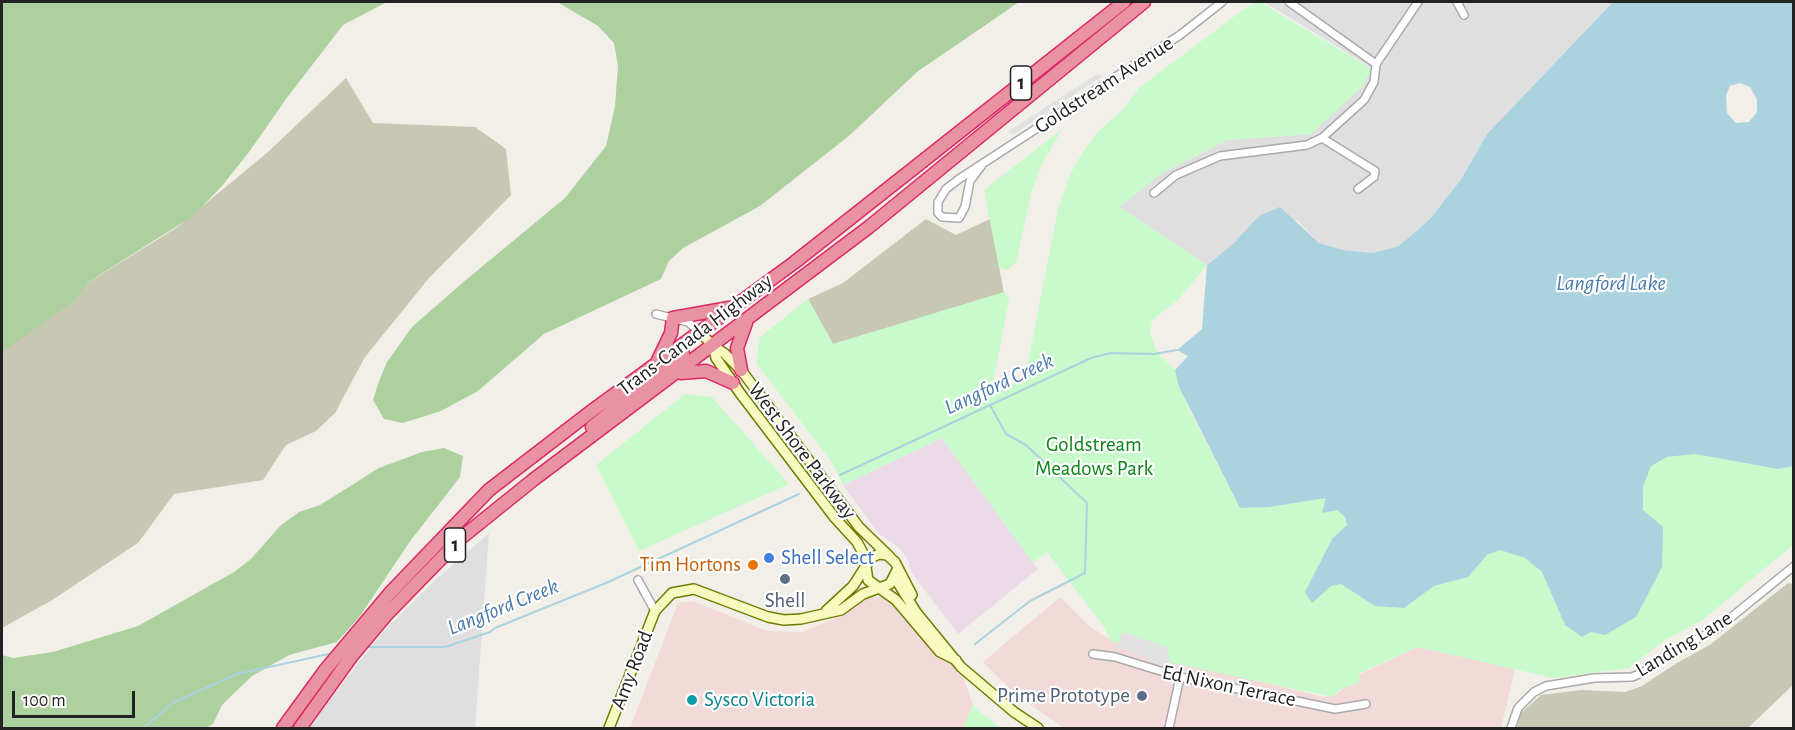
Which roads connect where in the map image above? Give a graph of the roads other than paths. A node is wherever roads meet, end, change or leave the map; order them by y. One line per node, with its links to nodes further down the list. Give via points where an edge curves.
1 (1124, 2): 13 (highway, Trans-Canada Highway / 1)
2 (1144, 2): 16 (highway, Trans-Canada Highway / 1, via 887,213)
3 (1222, 2): 10 (street, Goldstream Avenue, via 1180,35)
4 (1289, 2): 8 (street)
5 (1418, 2): 8 (street)
6 (1456, 2): 7 (street)
7 (1464, 15)
8 (1376, 64): 9 (street, via 1374,82 1364,100)
9 (1322, 138): 11 (street, via 1375,171 1374,177); 12 (street, via 1307,145 1220,156 1176,175)
10 (982, 165): 10 (street, Goldstream Avenue, via 940,195 937,208 942,217 959,218 970,181)
11 (1358, 189)
12 (1154, 193)
13 (743, 302): 15 (highway, via 715,312); 17 (highway, Trans-Canada Highway / 1)
14 (656, 314): 15 (street)
15 (673, 318): 17 (street, via 688,322); 19 (highway, via 672,333)
16 (748, 320): 18 (highway, Trans-Canada Highway / 1); 20 (highway, via 737,342)
17 (701, 333): 18 (main road, West Shore Parkway); 19 (highway, Trans-Canada Highway / 1); 23 (highway, via 680,357 591,428)
18 (713, 346): 20 (main road, West Shore Parkway); 21 (highway, Trans-Canada Highway / 1); 22 (main road, West Shore Parkway, via 716,358)
19 (656, 364): 39 (highway, Trans-Canada Highway / 1, via 513,471 452,526 352,638)
20 (741, 370): 25 (main road, West Shore Parkway, via 859,527)
21 (677, 374): 22 (highway, via 706,370); 23 (highway, Trans-Canada Highway / 1)
22 (733, 382): 24 (main road, West Shore Parkway)
23 (574, 450): 35 (highway, Trans-Canada Highway / 1, via 461,538)
24 (848, 534): 27 (main road, West Shore Parkway, via 861,548); 29 (main road, via 858,557)
25 (890, 557): 27 (main road, via 876,555); 28 (main road)
26 (1794, 566): 45 (street, Landing Lane, via 1718,628 1642,673 1546,686 1534,692 1518,708)
27 (866, 568): 29 (main road); 31 (main road, via 868,580)
28 (897, 573): 31 (main road, via 887,586); 36 (main road, via 926,622)
29 (860, 576): 33 (main road)
30 (638, 580): 32 (street, Amy Road)
31 (878, 587): 33 (main road, Amy Road, via 842,610); 36 (main road, via 896,600 940,652)
32 (656, 611): 33 (main road, Amy Road, via 672,593 688,589 784,620); 42 (main road, Amy Road)
33 (824, 613)
34 (1093, 654): 37 (street, Ed Nixon Terrace)
35 (351, 657): 40 (highway); 41 (highway, Trans-Canada Highway / 1)
36 (956, 660): 43 (main road, via 981,685)
37 (1180, 677): 38 (street, Ed Nixon Terrace, via 1335,709); 44 (street)
38 (1366, 704)
39 (283, 729)
40 (292, 729)
41 (300, 729)
42 (609, 729)
43 (1038, 729)
44 (1169, 729)
45 (1511, 729)

